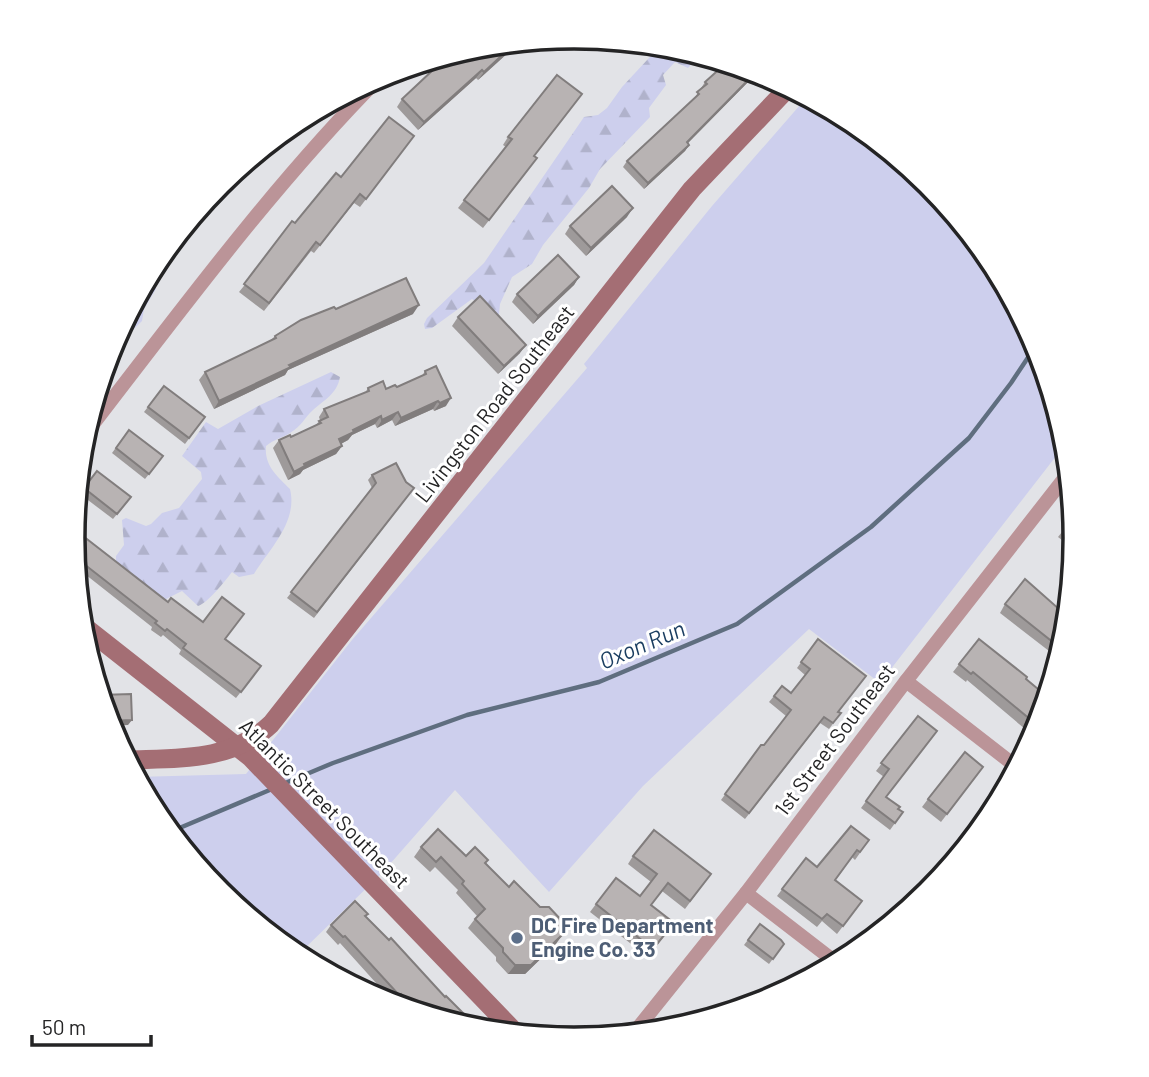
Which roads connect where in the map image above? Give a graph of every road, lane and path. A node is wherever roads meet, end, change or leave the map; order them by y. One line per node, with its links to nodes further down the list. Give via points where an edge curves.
1 (782, 95): 7 (street, Livingston Road Southeast, via 665,222 290,701 268,727)
2 (360, 98): 3 (street, via 268,200)
3 (102, 413)
4 (1061, 483): 6 (street, 1st Street Southeast)
5 (94, 634): 7 (street, Atlantic Street Southeast)
6 (906, 681): 9 (street); 10 (street, 1st Street Southeast)
7 (237, 747): 8 (street, Livingston Road Southeast, via 198,758); 12 (street, Atlantic Street Southeast)
8 (138, 760)
9 (1010, 762)
10 (746, 893): 11 (street); 13 (street, 1st Street Southeast)
11 (828, 956)
12 (507, 1023)
13 (641, 1023)

